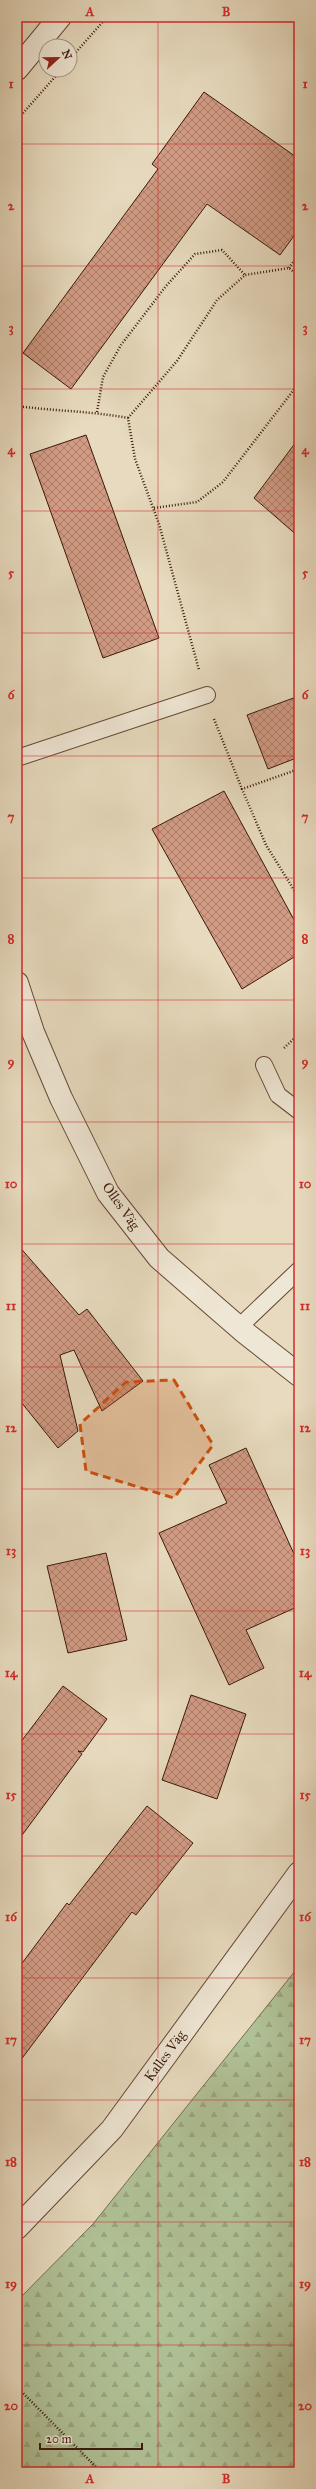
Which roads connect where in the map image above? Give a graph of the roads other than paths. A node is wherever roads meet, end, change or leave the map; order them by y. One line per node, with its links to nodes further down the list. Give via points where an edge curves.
1 (60, 17): 2 (street)
2 (17, 69)
3 (207, 696): 4 (lane)
4 (17, 758)
5 (17, 983): 9 (street, Olles Väg, via 33,1032 61,1098 108,1193 159,1258)
6 (264, 1065): 7 (lane, via 278,1095)
7 (299, 1111)
8 (299, 1270): 9 (lane)
9 (239, 1328): 10 (street, Olles Väg)
10 (299, 1375)
11 (299, 1873): 12 (street, Kalles Väg, via 112,2129)
12 (17, 2228)

